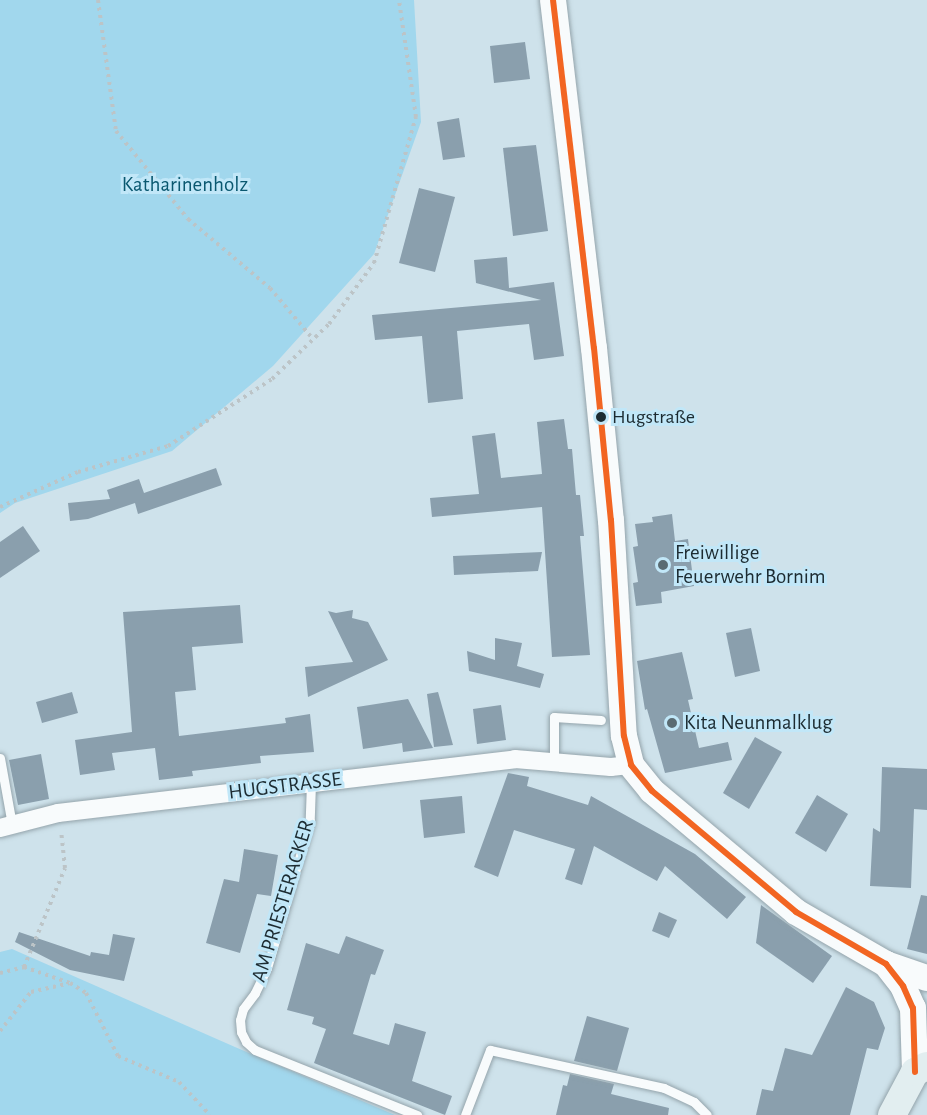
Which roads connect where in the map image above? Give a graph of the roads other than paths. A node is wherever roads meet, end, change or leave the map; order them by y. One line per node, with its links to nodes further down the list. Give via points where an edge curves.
1 (553, 0): 5 (main road, via 594,348 624,736)
2 (601, 720): 4 (lane, via 554,717)
3 (0, 759): 7 (lane, HUGSTRASSE)
4 (554, 762): 5 (street, HUGSTRASSE); 6 (street, HUGSTRASSE, via 514,759)
5 (631, 765): 8 (main road, via 652,790 796,912)
6 (311, 783): 7 (street, HUGSTRASSE, via 58,813); 11 (lane, AM PRIESTERACKER, via 310,820 267,968 243,1009 241,1032 255,1050)
7 (6, 826)
8 (886, 964): 9 (main road); 10 (main road, via 913,1008)
9 (927, 978)
10 (921, 1069): 14 (main road)
11 (417, 1115)
12 (465, 1115): 13 (lane, via 490,1050 664,1089 694,1102)
13 (707, 1115)
14 (892, 1115)

